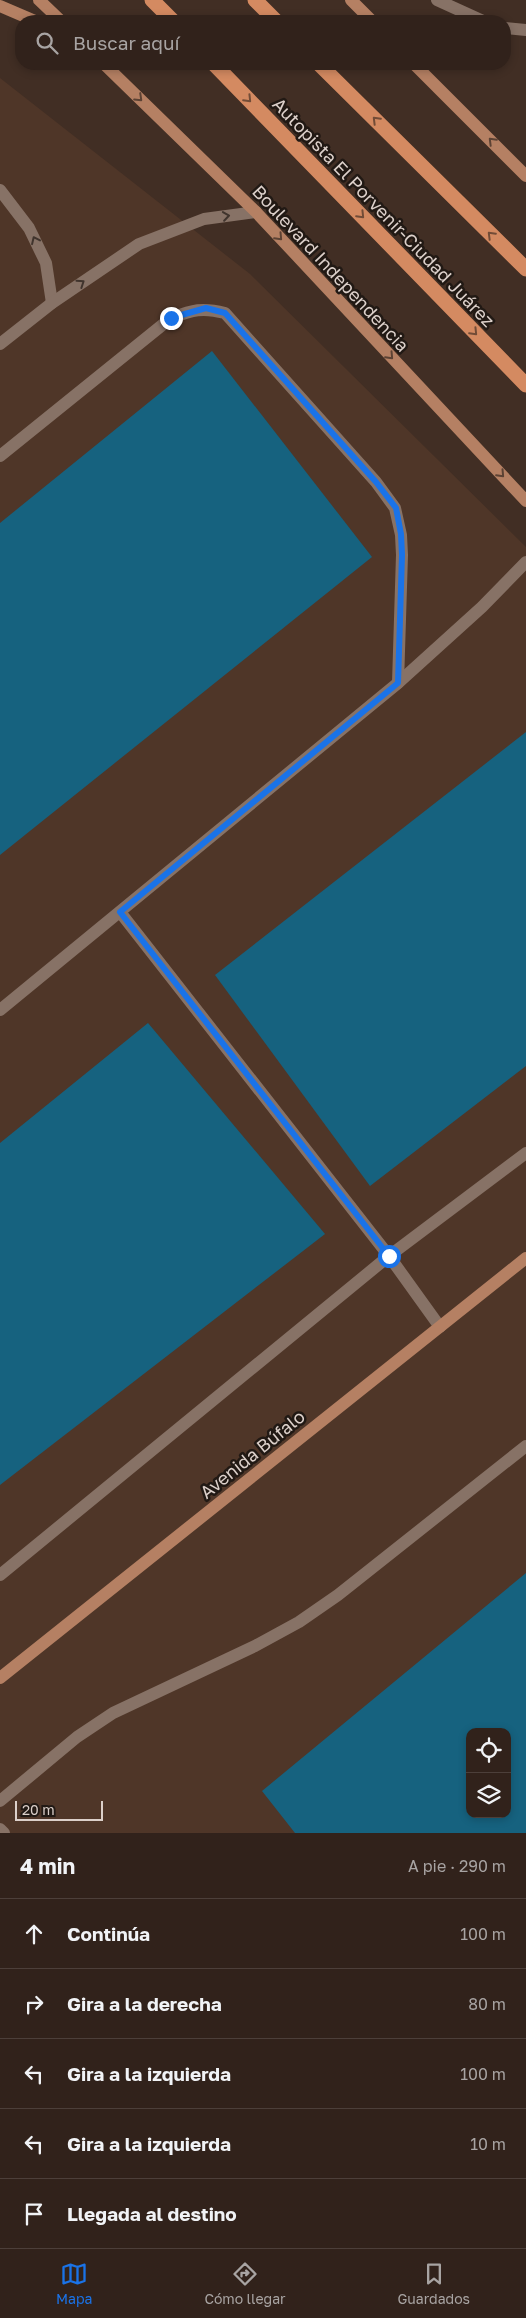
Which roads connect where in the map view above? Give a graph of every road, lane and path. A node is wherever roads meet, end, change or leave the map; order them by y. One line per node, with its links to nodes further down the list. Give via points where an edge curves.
1 (39, 0): 8 (main road)
2 (152, 0): 9 (highway)
3 (255, 0): 10 (highway)
4 (351, 0): 11 (main road)
5 (437, 0): 12 (street)
6 (0, 6): 7 (main road)
7 (21, 15)
8 (55, 15)
9 (167, 15)
10 (270, 15)
11 (366, 15)
12 (468, 15)
13 (511, 29): 14 (street)
14 (526, 30)
15 (110, 70): 21 (main road, Boulevard Independencia, one-way to 21)
16 (220, 70): 25 (highway, Autopista El Porvenir-Ciudad Juárez, one-way to 25)
17 (325, 70): 22 (highway, one-way to 17)
18 (420, 70): 19 (main road, one-way to 18)
19 (526, 176)
20 (0, 190): 23 (street, one-way to 20, via 42,254 29,228)
21 (256, 212): 23 (street, one-way to 21, via 139,244 204,220); 27 (main road, Boulevard Independencia, one-way to 27)
22 (526, 269)
23 (52, 303): 24 (street)
24 (0, 344)
25 (526, 385)
26 (0, 456): 29 (street, via 171,318 206,308 225,313 396,508 402,555)
27 (526, 501)
28 (526, 562): 29 (street)
29 (398, 683): 30 (street)
30 (120, 912): 31 (street); 33 (street)
31 (0, 1010)
32 (526, 1153): 33 (street)
33 (389, 1256): 35 (street); 37 (street)
34 (526, 1258): 35 (main road, Avenida Búfalo)
35 (440, 1326): 38 (main road, Avenida Búfalo)
36 (526, 1446): 39 (street, via 338,1595 299,1622 114,1712 77,1737)
37 (0, 1575)
38 (0, 1678)
39 (0, 1801)
40 (0, 1828): 41 (street)
41 (4, 1833)

